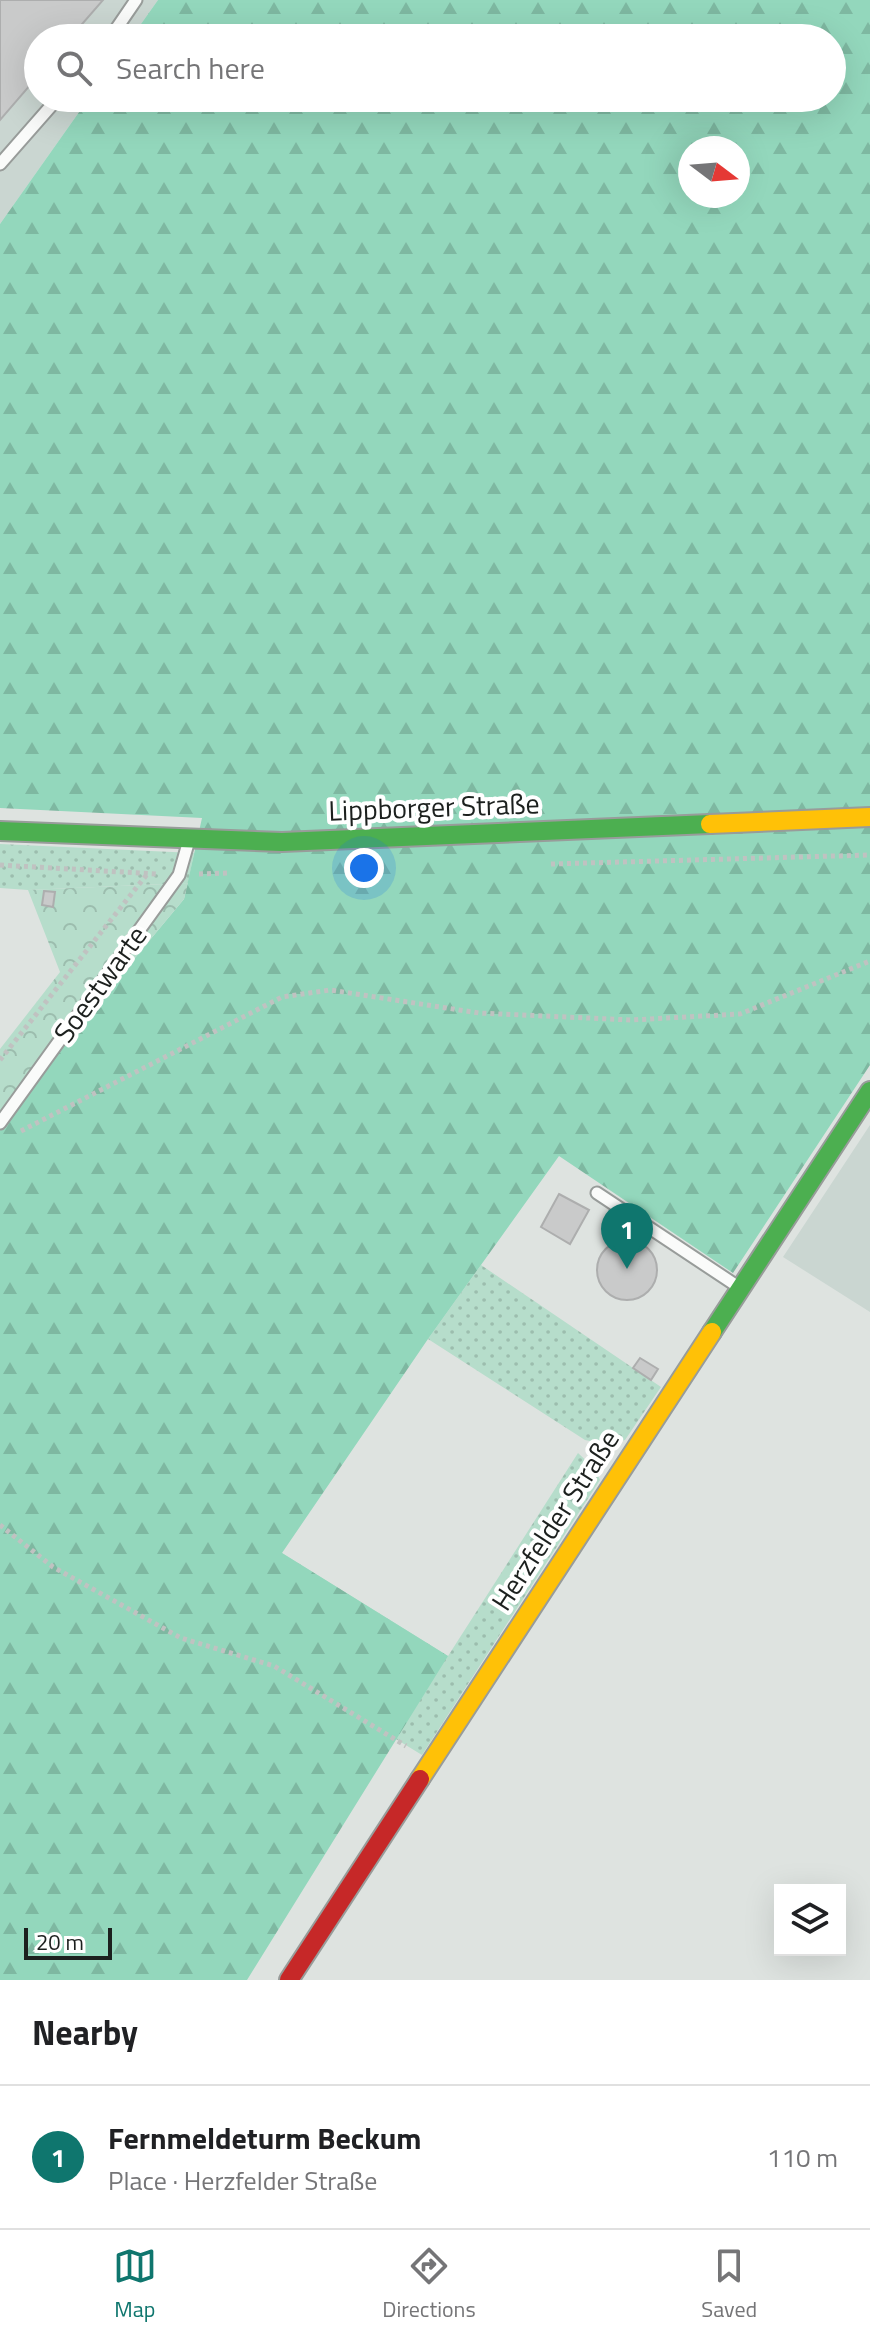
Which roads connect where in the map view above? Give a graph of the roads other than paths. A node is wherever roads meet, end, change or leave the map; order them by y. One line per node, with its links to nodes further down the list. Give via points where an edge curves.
1 (136, 0): 2 (lane)
2 (120, 24)
3 (46, 112): 4 (lane)
4 (0, 164)
5 (870, 817): 7 (street, Lippborger Straße, via 282,842)
6 (0, 831): 7 (street, Lippborger Straße)
7 (189, 840): 9 (lane, Soestwarte, via 179,875)
8 (870, 1091): 11 (street, Herzfelder Straße)
9 (0, 1123)
10 (597, 1193): 11 (lane)
11 (740, 1288): 12 (street, Herzfelder Straße)
12 (289, 1980)

